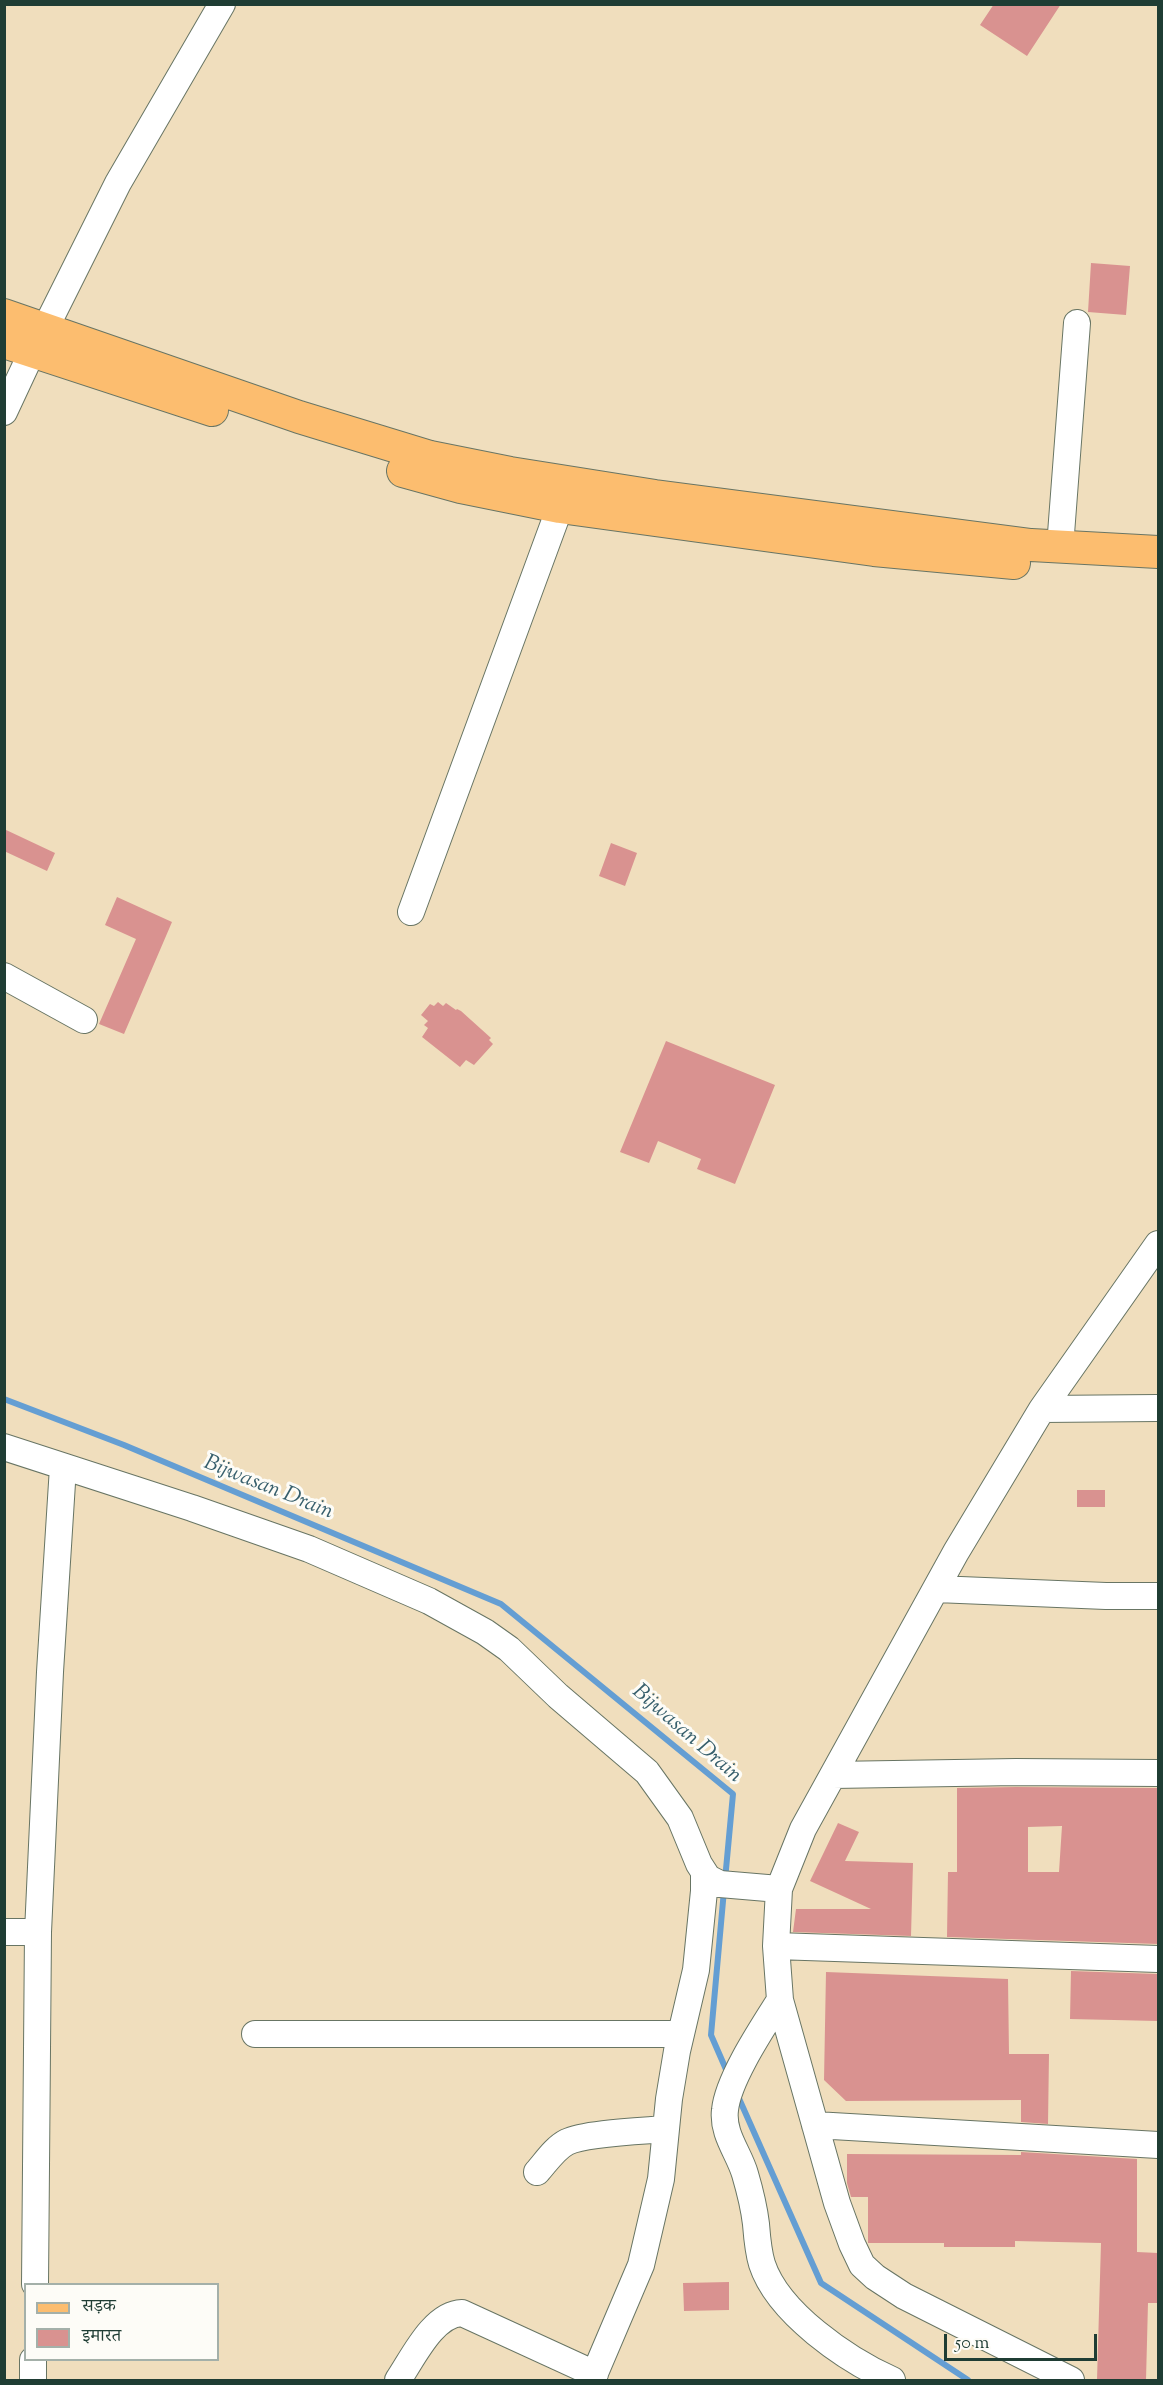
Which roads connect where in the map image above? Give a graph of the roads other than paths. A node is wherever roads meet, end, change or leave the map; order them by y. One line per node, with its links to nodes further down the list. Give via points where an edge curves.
1 (222, 4): 4 (street)
2 (4, 315): 4 (main road)
3 (1077, 323): 7 (street)
4 (27, 341): 5 (street); 6 (main road, via 419,476); 7 (main road, via 430,457 510,473 655,496)
5 (4, 412)
6 (560, 507): 9 (main road, via 874,550); 10 (street)
7 (1060, 547): 8 (main road)
8 (1158, 552)
9 (1158, 573)
10 (411, 912)
11 (4, 976): 12 (street)
12 (84, 1020)
13 (1158, 1244): 15 (street)
14 (1158, 1408): 15 (street)
15 (1042, 1409): 18 (street)
16 (4, 1448): 17 (street)
17 (63, 1467): 22 (street, via 309,1549 429,1601 485,1632 647,1772 680,1818); 25 (street)
18 (936, 1589): 19 (street); 21 (street)
19 (1158, 1596)
20 (1158, 1773): 21 (street)
21 (833, 1775): 23 (street)
22 (709, 1883): 23 (street); 30 (street, via 696,1970)
23 (773, 1888): 26 (street)
24 (4, 1932): 25 (street)
25 (38, 1932): 35 (street)
26 (777, 1946): 27 (street); 28 (street)
27 (1158, 1959)
28 (780, 2000): 31 (street); 40 (street, via 740,2070 724,2111 727,2131 753,2203 762,2264 795,2314 842,2354)
29 (255, 2034): 30 (street)
30 (681, 2034): 32 (street)
31 (815, 2125): 33 (street); 41 (street, via 837,2203 862,2265 904,2296)
32 (666, 2129): 34 (street, via 568,2141); 37 (street, via 661,2179 641,2265)
33 (1158, 2145)
34 (537, 2172)
35 (35, 2283)
36 (33, 2361): 38 (street)
37 (594, 2377): 39 (street, via 474,2316 453,2313 433,2328)
38 (33, 2380)
39 (398, 2380)
40 (892, 2380)
41 (1071, 2380)

